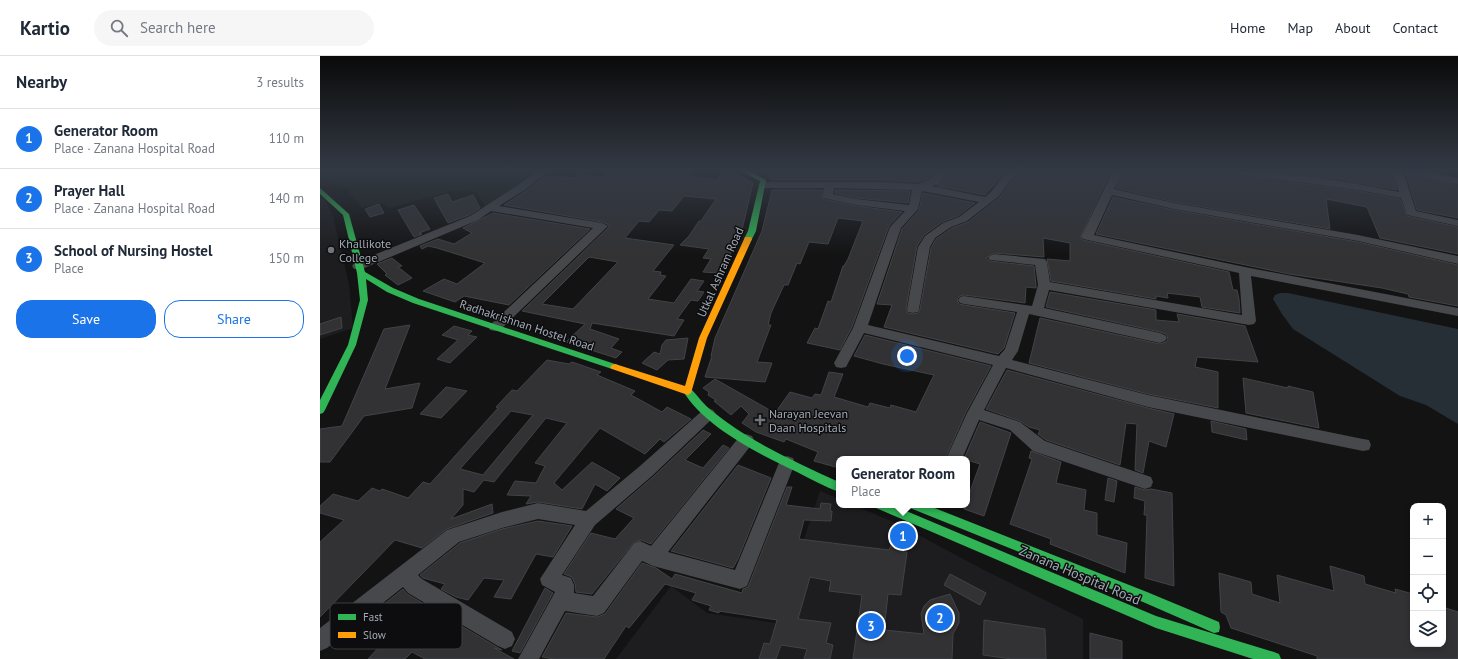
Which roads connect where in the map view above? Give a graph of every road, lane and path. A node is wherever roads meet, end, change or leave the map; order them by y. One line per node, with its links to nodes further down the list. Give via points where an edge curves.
1 (330, 199): 16 (main road, via 346,214)
2 (503, 199): 11 (street)
3 (760, 199): 30 (main road, Utkal Ashram Road, via 752,231 703,338)
4 (842, 199): 12 (street)
5 (915, 199): 12 (street)
6 (982, 199): 10 (street)
7 (1104, 199): 17 (street, via 1087,237)
8 (1144, 199): 15 (street, via 1358,238)
9 (1406, 199): 13 (street, via 1411,213)
10 (987, 200): 22 (street, via 963,219 947,225 931,236 924,247)
11 (490, 208): 16 (street, via 474,218); 25 (street, via 602,226)
12 (913, 209): 26 (street, via 896,227)
13 (1458, 223)
14 (994, 258): 18 (street, via 1041,262)
15 (1458, 260)
16 (360, 270): 19 (main road, Radhakrishnan Hostel Road); 20 (main road)
17 (1245, 271): 18 (street, via 1249,321); 24 (street)
18 (1044, 285): 23 (street)
19 (390, 290): 20 (main road); 25 (main road, Radhakrishnan Hostel Road)
20 (371, 298): 32 (main road, via 352,345)
21 (964, 300): 23 (street)
22 (913, 309)
23 (1030, 310): 27 (street); 28 (street, via 1011,351)
24 (1458, 312)
25 (495, 327): 30 (main road, Radhakrishnan Hostel Road)
26 (860, 328): 28 (street); 29 (street)
27 (1160, 338)
28 (1002, 362): 33 (street); 35 (street, via 1148,401)
29 (841, 363)
30 (688, 391): 31 (main road)
31 (707, 408): 34 (main road); 38 (main road, via 757,439); 43 (street, via 646,471)
32 (320, 410)
33 (975, 413): 36 (street); 39 (street, via 1015,426 1039,446)
34 (746, 440): 37 (main road); 44 (street)
35 (1363, 445)
36 (955, 456)
37 (787, 463): 40 (main road); 44 (street, via 740,580)
38 (832, 474)
39 (1145, 482)
40 (836, 486)
41 (887, 508): 56 (main road, Zanana Hospital Road, via 1156,622)
42 (931, 508): 50 (main road)
43 (590, 519): 45 (street, via 538,511 502,520 453,536); 46 (street, via 549,579 564,585 565,592)
44 (653, 557): 46 (street, via 640,549 597,606)
45 (404, 574): 47 (street); 48 (street, via 415,586)
46 (560, 600): 55 (street)
47 (368, 603)
48 (444, 603)
49 (462, 614): 53 (street)
50 (1224, 632)
51 (330, 633): 54 (street)
52 (1238, 638): 57 (main road)
53 (505, 639)
54 (320, 641)
55 (528, 659)
56 (1274, 659)
57 (1286, 659)

